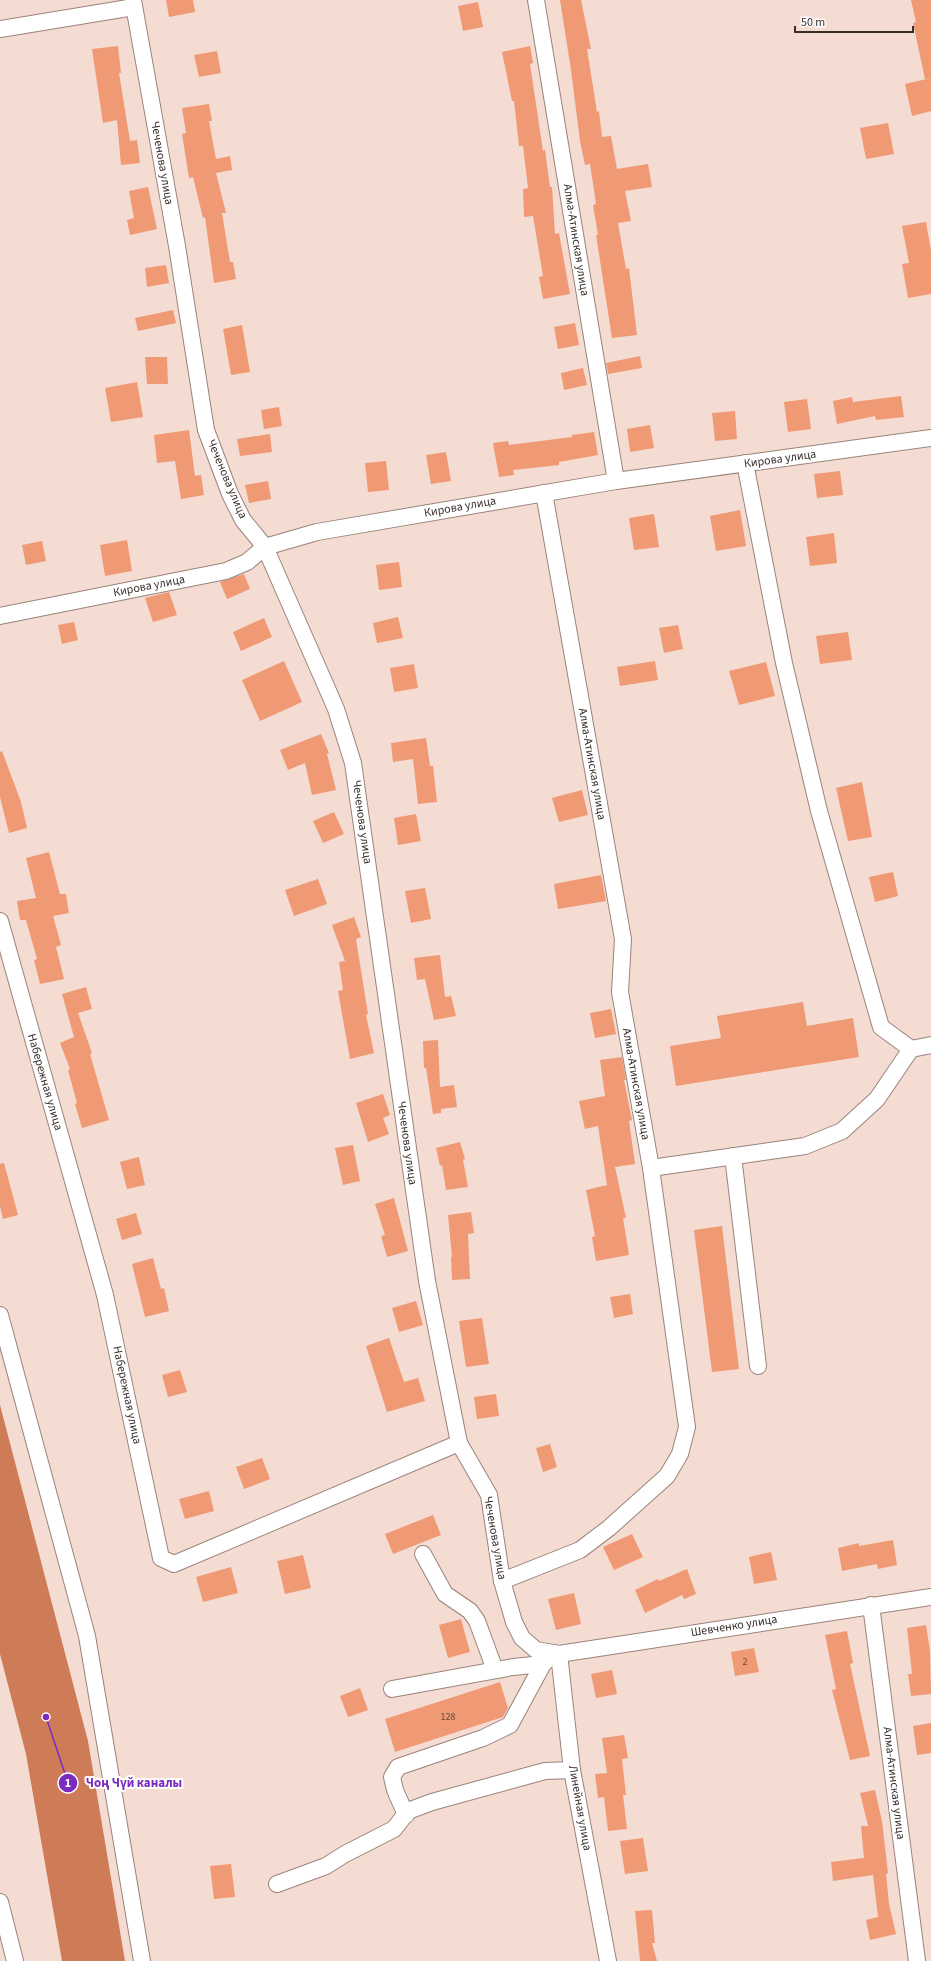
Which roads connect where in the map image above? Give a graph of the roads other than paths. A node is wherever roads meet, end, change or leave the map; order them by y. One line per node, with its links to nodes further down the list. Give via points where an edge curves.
1 (536, 0): 6 (street, Алма-Атинская улица)
2 (133, 4): 3 (street, Чеченова улица); 8 (street, Чеченова улица, via 177,246 206,430 243,520)
3 (0, 29)
4 (931, 438): 5 (street, Кирова улица)
5 (745, 463): 6 (street, Кирова улица); 12 (street, via 784,663 823,827 881,1027)
6 (616, 481): 7 (street, Кирова улица)
7 (544, 493): 8 (street, Кирова улица, via 317,532); 14 (street, Алма-Атинская улица, via 623,939 620,992)
8 (265, 547): 9 (street, Кирова улица, via 247,562 226,571); 17 (street, Чеченова улица, via 336,709 354,763 427,1281)
9 (0, 616)
10 (0, 921): 17 (street, Набережная улица, via 105,1295 161,1558 174,1564)
11 (931, 1046): 12 (street)
12 (912, 1049): 13 (street, via 877,1099 842,1131 805,1146)
13 (733, 1156): 14 (street); 16 (street)
14 (651, 1168): 19 (street, Алма-Атинская улица, via 687,1427 680,1454 667,1476 609,1528 580,1550)
15 (0, 1315): 31 (street, via 87,1636)
16 (758, 1366)
17 (459, 1443): 19 (street, Чеченова улица, via 489,1495)
18 (423, 1554): 24 (street, via 445,1594 470,1611 477,1621)
19 (502, 1581): 22 (street, Чеченова улица, via 514,1622 522,1638)
20 (931, 1597): 21 (street, Шевченко улица)
21 (871, 1605): 23 (street, Шевченко улица); 33 (street, Алма-Атинская улица)
22 (536, 1650): 23 (street, Шевченко улица)
23 (552, 1657): 24 (street); 26 (street, Линейная улица); 27 (street, via 510,1725 483,1738 398,1767 392,1777)
24 (495, 1670): 25 (street)
25 (392, 1689)
26 (572, 1770): 27 (street, via 545,1771 508,1781 432,1802 408,1811); 32 (street, Линейная улица)
27 (406, 1815): 28 (street, via 394,1829 326,1866)
28 (277, 1884)
29 (0, 1902): 30 (street)
30 (15, 1961)
31 (142, 1961)
32 (608, 1961)
33 (917, 1961)

